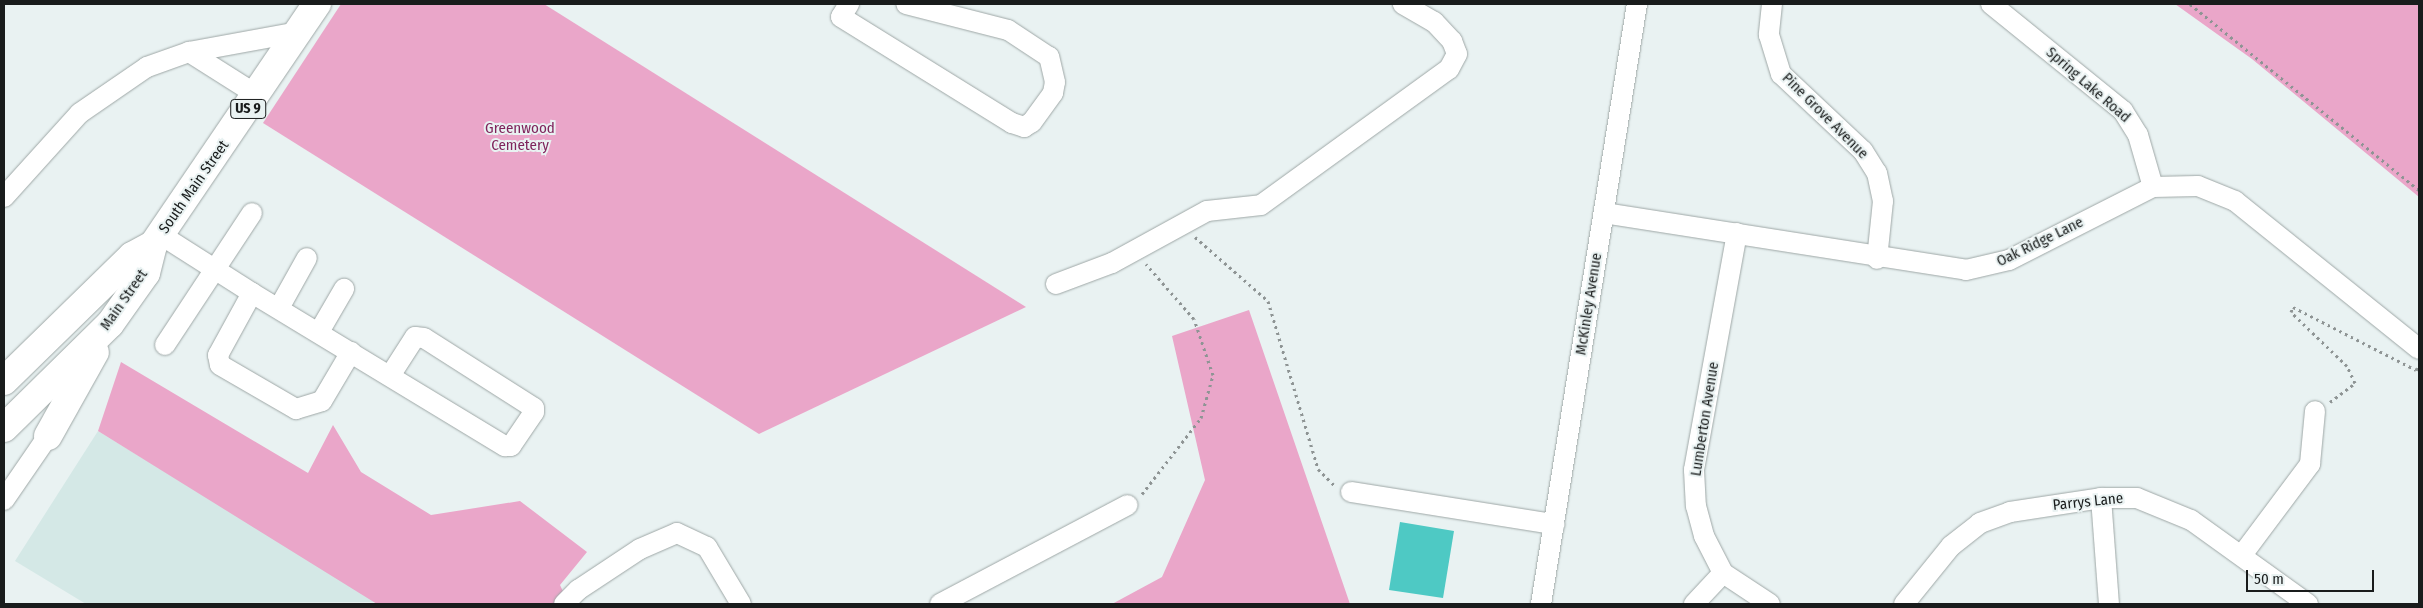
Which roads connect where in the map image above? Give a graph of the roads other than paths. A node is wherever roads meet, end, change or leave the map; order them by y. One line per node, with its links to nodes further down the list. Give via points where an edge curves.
1 (317, 4): 8 (highway, South Main Street / US 9)
2 (849, 4): 3 (street, via 841,17 1012,123 1024,127 1032,122 1053,93 1055,82 1048,57 1008,30)
3 (906, 4)
4 (1403, 4): 20 (street, via 1434,22 1452,41 1457,54 1449,69 1261,205 1207,211 1134,251)
5 (1637, 4): 14 (street, McKinley Avenue)
6 (1772, 4): 18 (street, Pine Grove Avenue, via 1769,35 1781,74 1863,150 1877,173 1883,201)
7 (1991, 4): 11 (street, Spring Lake Road, via 2123,111 2138,135)
8 (299, 32): 9 (street); 10 (highway, South Main Street / US 9)
9 (188, 52): 10 (street); 12 (street, via 147,67 80,114)
10 (257, 95): 16 (highway, South Main Street / US 9)
11 (2153, 187): 18 (street, Oak Ridge Lane, via 1994,265 1955,270); 27 (street, Oak Ridge Lane, via 2198,186 2235,201)
12 (4, 197)
13 (252, 213): 19 (street)
14 (1604, 213): 15 (street, Oak Ridge Lane); 40 (street, McKinley Avenue)
15 (1737, 233): 18 (street, Oak Ridge Lane); 42 (street, Lumberton Avenue, via 1694,470 1704,536)
16 (157, 240): 19 (street); 24 (highway, Main Street / US 9, via 146,273); 29 (highway, Main Street / US 9, via 132,256)
17 (307, 258): 23 (street)
18 (1877, 259)
19 (215, 269): 22 (street); 26 (street)
20 (1056, 284)
21 (344, 289): 25 (street)
22 (252, 292): 23 (street); 28 (street, via 218,356 220,366 296,409 322,401)
23 (279, 308): 25 (street)
24 (110, 324): 34 (highway, Main Street / US 9); 35 (highway)
25 (318, 332): 28 (street)
26 (165, 345)
27 (2419, 349)
28 (351, 352): 30 (street)
29 (28, 360): 31 (highway, Main Street / US 9); 32 (highway)
30 (390, 376): 30 (street, via 506,446 511,446 534,412 534,408 424,338 414,337)
31 (4, 381)
32 (4, 401)
33 (2315, 411): 41 (street, via 2310,464)
34 (4, 428)
35 (48, 436): 38 (street)
36 (1351, 492): 40 (street)
37 (2101, 498): 41 (street, Parrys Lane, via 2136,498 2170,508); 49 (street, Parrys Lane, via 2010,512 1980,523 1951,546); 50 (street)
38 (4, 500)
39 (1128, 505): 45 (street)
40 (1554, 524): 46 (street, McKinley Avenue)
41 (2242, 555): 51 (street, Parrys Lane)
42 (1723, 573): 47 (street); 48 (street, Lumberton Avenue)
43 (571, 597): 44 (street, via 640,549 677,534 707,547)
44 (741, 604)
45 (940, 604)
46 (1541, 604)
47 (1694, 604)
48 (1770, 604)
49 (1904, 604)
50 (2109, 604)
51 (2308, 604)

